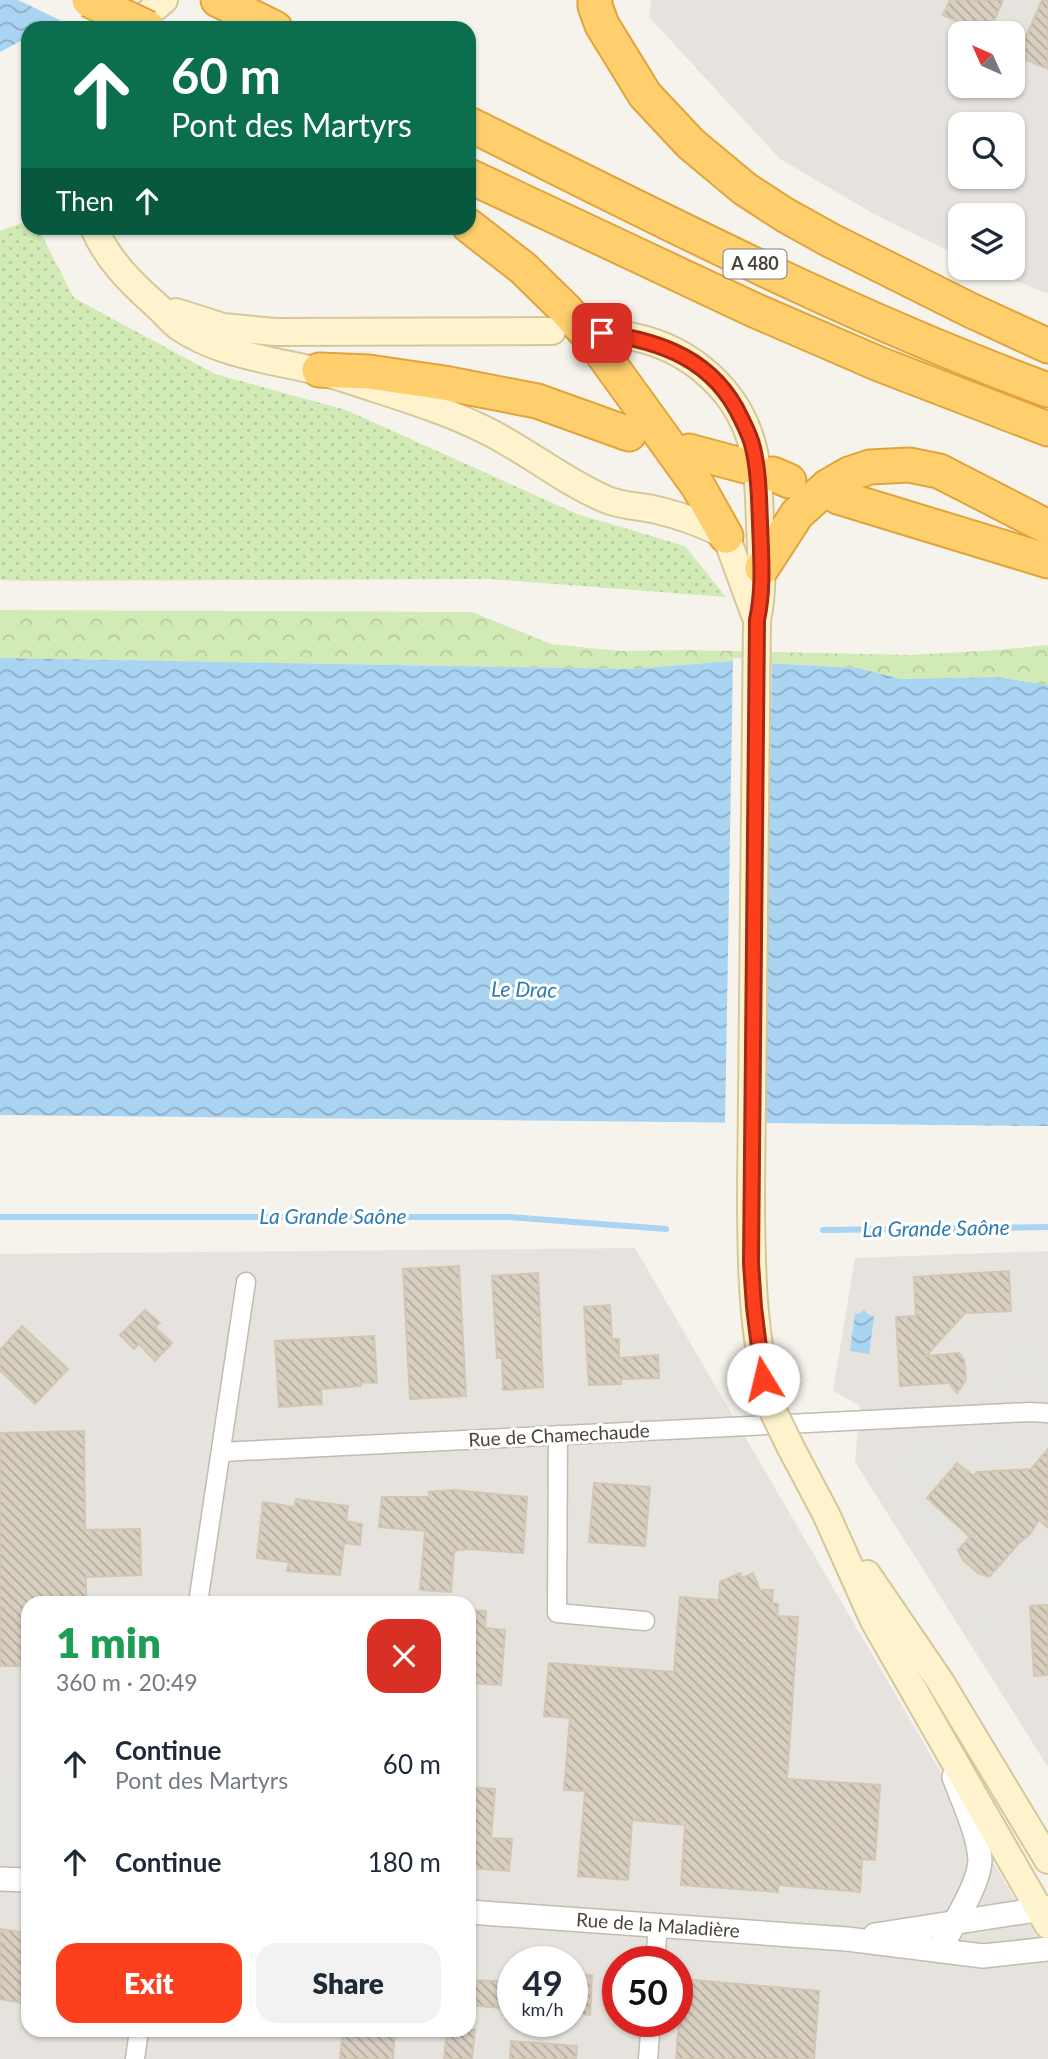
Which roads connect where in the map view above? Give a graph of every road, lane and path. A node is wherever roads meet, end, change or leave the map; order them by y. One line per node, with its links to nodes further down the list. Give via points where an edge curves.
1 (89, 0): 5 (highway, bridge)
2 (164, 0): 6 (main road)
3 (595, 0): 15 (highway, via 602,25 645,95 691,144 745,189 830,240)
4 (223, 2): 7 (highway)
5 (133, 21)
6 (139, 21)
7 (261, 21)
8 (476, 127): 17 (highway, A 480, via 897,330)
9 (476, 179): 18 (highway, A 480, via 754,310)
10 (476, 231): 24 (highway, via 523,268 587,334 698,486)
11 (98, 235): 12 (main road, via 109,256)
12 (155, 304): 13 (main road, via 223,327 275,331); 16 (main road, via 178,326 211,344)
13 (552, 331)
14 (602, 333): 26 (main road, via 634,337 684,356 704,368 736,407 753,448)
15 (1048, 346)
16 (319, 370): 19 (highway, via 369,372 537,401); 24 (main road, via 480,427 607,500 695,520)
17 (1048, 390)
18 (1048, 429)
19 (629, 434)
20 (690, 451): 21 (highway)
21 (769, 473)
22 (838, 498): 25 (highway)
23 (1048, 527): 26 (highway, via 939,471 909,465 870,467 828,486 797,514)
24 (726, 536): 27 (main road)
25 (1048, 561)
26 (762, 568): 27 (main road)
27 (757, 620): 32 (main road, bridge, via 751,1192 754,1307 763,1379 773,1411)
28 (246, 1282): 31 (street)
29 (1048, 1413): 30 (street, Rue de Chamechaude)
30 (558, 1435): 31 (street, Rue de Chamechaude); 34 (street, via 557,1613)
31 (222, 1452): 33 (street)
32 (826, 1514): 35 (main road, via 874,1621); 36 (main road, via 940,1681)
33 (199, 1596)
34 (645, 1621)
35 (933, 1723): 40 (main road); 41 (street, via 973,1827 980,1861)
36 (1048, 1860)
37 (0, 1879): 38 (street)
38 (21, 1880)
39 (476, 1912): 42 (street, Rue de la Maladière)
40 (1045, 1914): 41 (street, Rue de la Maladière)
41 (954, 1922): 43 (street, Rue de la Maladière); 46 (street)
42 (659, 1924): 43 (street, Rue de la Maladière); 44 (street)
43 (847, 1939): 46 (street, Rue de la Maladière)
44 (657, 1946)
45 (1048, 1949): 46 (street, Rue de la Maladière, via 982,1956)
46 (940, 1950)
47 (138, 2037): 49 (street)
48 (650, 2037): 50 (street)
49 (135, 2059)
50 (648, 2059)

